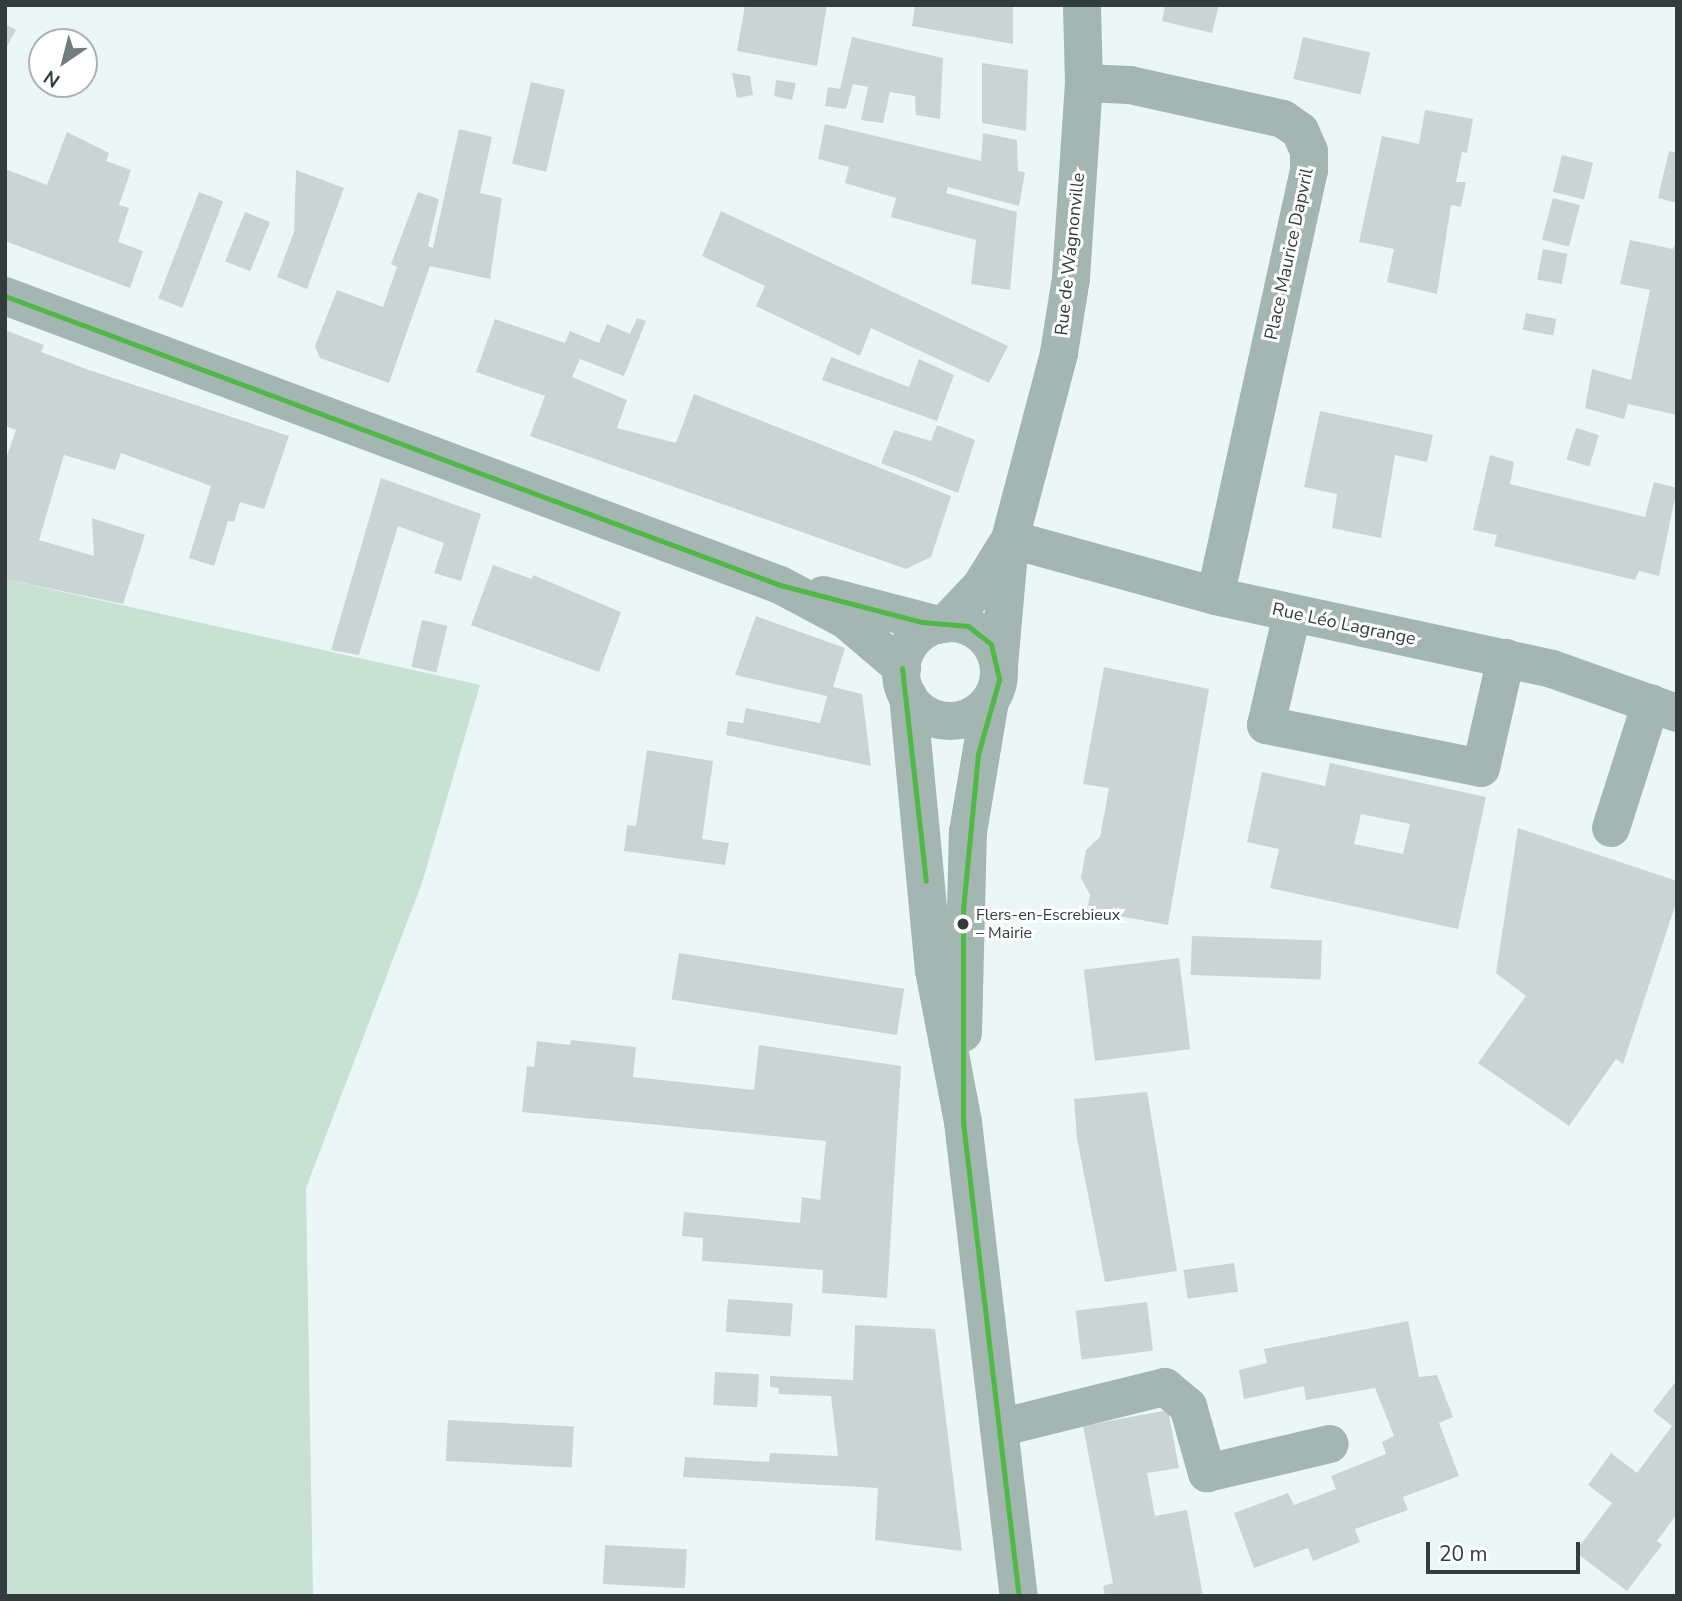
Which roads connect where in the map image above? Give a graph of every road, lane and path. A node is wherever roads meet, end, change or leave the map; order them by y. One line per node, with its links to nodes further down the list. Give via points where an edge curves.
1 (1082, 5): 2 (street, Rue de Wagnonville)
2 (1084, 83): 4 (street, Rue de Wagnonville, via 1072,278 1050,388); 6 (street, Place Maurice Dapvril, via 1130,85 1283,119 1300,131 1309,151 1306,183)
3 (5, 296): 5 (street)
4 (1010, 539): 6 (street, Rue Léo Lagrange); 8 (street, Rue de Wagnonville, via 988,576); 11 (street, Rue de Wagnonville)
5 (780, 585): 8 (street); 10 (street, via 846,620)
6 (1215, 596): 7 (street, Rue Léo Lagrange)
7 (1292, 614): 9 (street, Rue Léo Lagrange); 9 (street, via 1266,725 1480,768)
8 (941, 624): 10 (street, via 913,640); 11 (street, via 968,626 991,645)
9 (1506, 657): 12 (street, Rue Léo Lagrange, via 1572,674)
10 (905, 682): 11 (street, via 923,713 951,722 973,716); 14 (street, via 940,1014)
11 (995, 684): 14 (street, Rue de Wagnonville, via 978,754 963,910)
12 (1664, 708): 13 (street)
13 (1611, 828)
14 (963, 1122): 15 (street)
15 (999, 1428): 16 (street, via 1165,1387 1188,1406 1207,1473); 17 (street)
16 (1330, 1444)
17 (1019, 1596)

